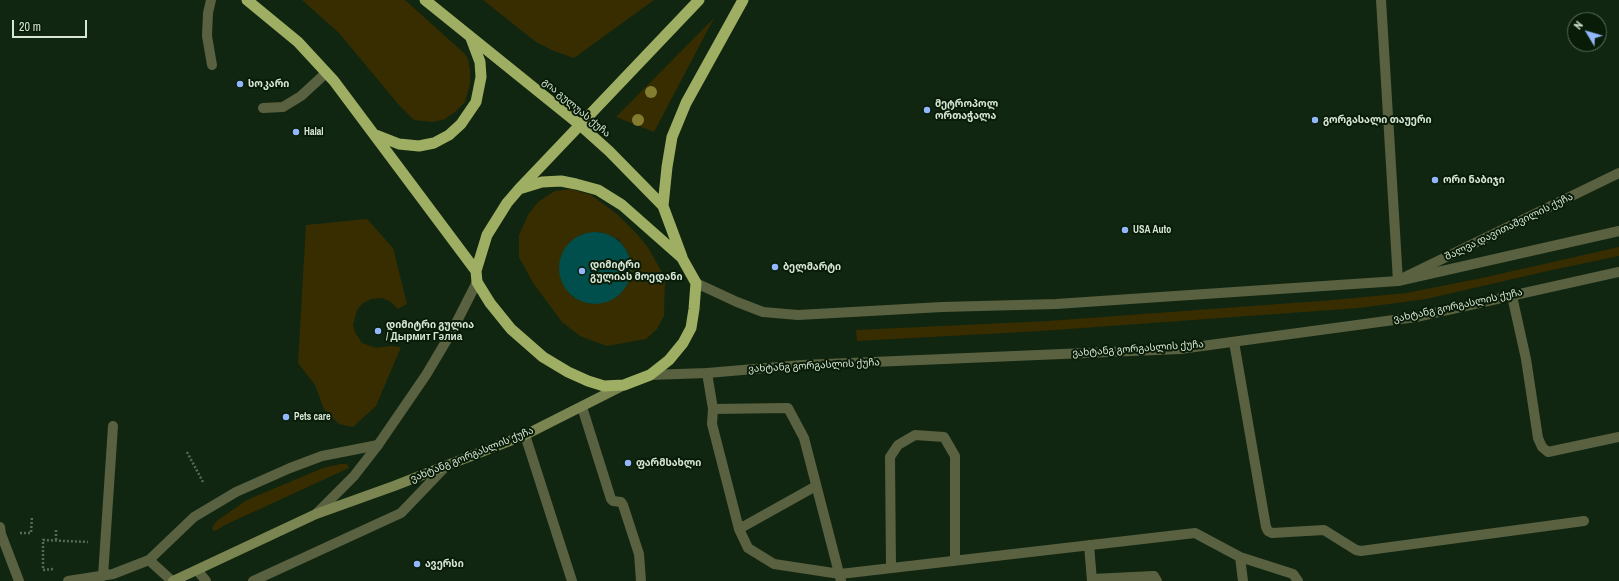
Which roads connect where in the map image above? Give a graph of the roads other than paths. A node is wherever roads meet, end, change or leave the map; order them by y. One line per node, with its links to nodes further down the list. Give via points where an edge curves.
1 (211, 0): 8 (street, via 207,36)
2 (247, 0): 9 (highway, via 298,42)
3 (425, 0): 7 (highway, გია გულუას ქუჩა)
4 (698, 0): 11 (highway)
5 (743, 0): 15 (highway, via 686,103 672,137)
6 (1381, 0): 20 (street)
7 (470, 36): 11 (highway, გია გულუას ქუჩა); 12 (highway, via 480,62 481,78 476,102 461,124 449,135 434,143 419,146 399,144)
8 (212, 65)
9 (326, 73): 10 (street, via 301,96 283,107); 12 (highway)
10 (263, 108)
11 (580, 126): 14 (highway); 15 (highway, გია გულუას ქუჩა, via 609,150)
12 (375, 134): 19 (highway)
13 (1619, 173): 20 (street, შალვა დავითაშვილის ქუჩა)
14 (519, 189): 17 (highway, via 542,182 561,181 598,190 622,205); 19 (highway, via 507,202 487,235)
15 (663, 206): 17 (highway, გია გულუას ქუჩა)
16 (1619, 232): 20 (street)
17 (682, 258): 21 (highway)
18 (1619, 272): 22 (street, ვახტანგ გორგასლის ქუჩა)
19 (477, 277): 26 (highway, via 490,303 511,329 544,357 588,381 604,386); 32 (street, ვახტანგ გორგასლის ქუჩა, via 451,333)
20 (1398, 281): 21 (street, via 1056,304 798,315 763,312)
21 (696, 283): 25 (highway, via 690,328 683,343 669,360)
22 (1512, 296): 23 (street, ვახტანგ გორგასლის ქუჩა, via 1416,317); 31 (street, via 1526,359 1538,438 1542,447 1548,452)
23 (1234, 342): 24 (street, ვახტანგ გორგასლის ქუჩა, via 1180,349 802,366); 36 (street, via 1268,531 1272,533 1324,530 1360,551)
24 (707, 373): 25 (street, ვახტანგ გორგასლის ქუჩა); 28 (street)
25 (650, 375): 26 (highway)
26 (624, 386): 27 (main road, ვახტანგ გორგასლის ქუჩა)
27 (582, 407): 30 (main road, ვახტანგ გორგასლის ქუჩა); 54 (street, via 611,499 623,505 639,554)
28 (713, 409): 34 (street, via 788,408 804,438); 38 (street, via 712,424)
29 (113, 426): 45 (street)
30 (525, 435): 33 (main road, ვახტანგ გორგასლის ქუჩა); 53 (street)
31 (1619, 437)
32 (378, 445): 35 (street, ვახტანგ გორგასლის ქუჩა, via 354,476); 41 (street, via 322,456 236,492 194,518)
33 (447, 465): 35 (main road, ვახტანგ გორგასლის ქუჩა); 52 (street, via 401,513)
34 (816, 486): 38 (street); 46 (street)
35 (316, 514): 44 (main road, ვახტანგ გორგასლის ქუჩა)
36 (1584, 521)
37 (0, 527): 48 (street)
38 (739, 529): 46 (street, via 748,548 774,564)
39 (1089, 545): 40 (street, via 1195,533); 42 (street); 47 (street)
40 (1240, 557): 56 (street); 57 (street, via 1293,574)
41 (149, 560): 45 (street); 50 (street)
42 (955, 561): 43 (street); 43 (street, via 955,456 944,437 915,435 898,445 890,456)
43 (891, 568): 46 (street)
44 (197, 570): 50 (main road, ვახტანგ გორგასლის ქუჩა); 51 (street)
45 (103, 576): 49 (street)
46 (840, 577)
47 (1092, 580): 55 (street, via 1154,576)
48 (19, 581)
49 (68, 581)
50 (173, 581)
51 (206, 581)
52 (253, 581)
53 (572, 581)
54 (641, 581)
55 (1157, 581)
56 (1243, 581)
57 (1298, 581)

